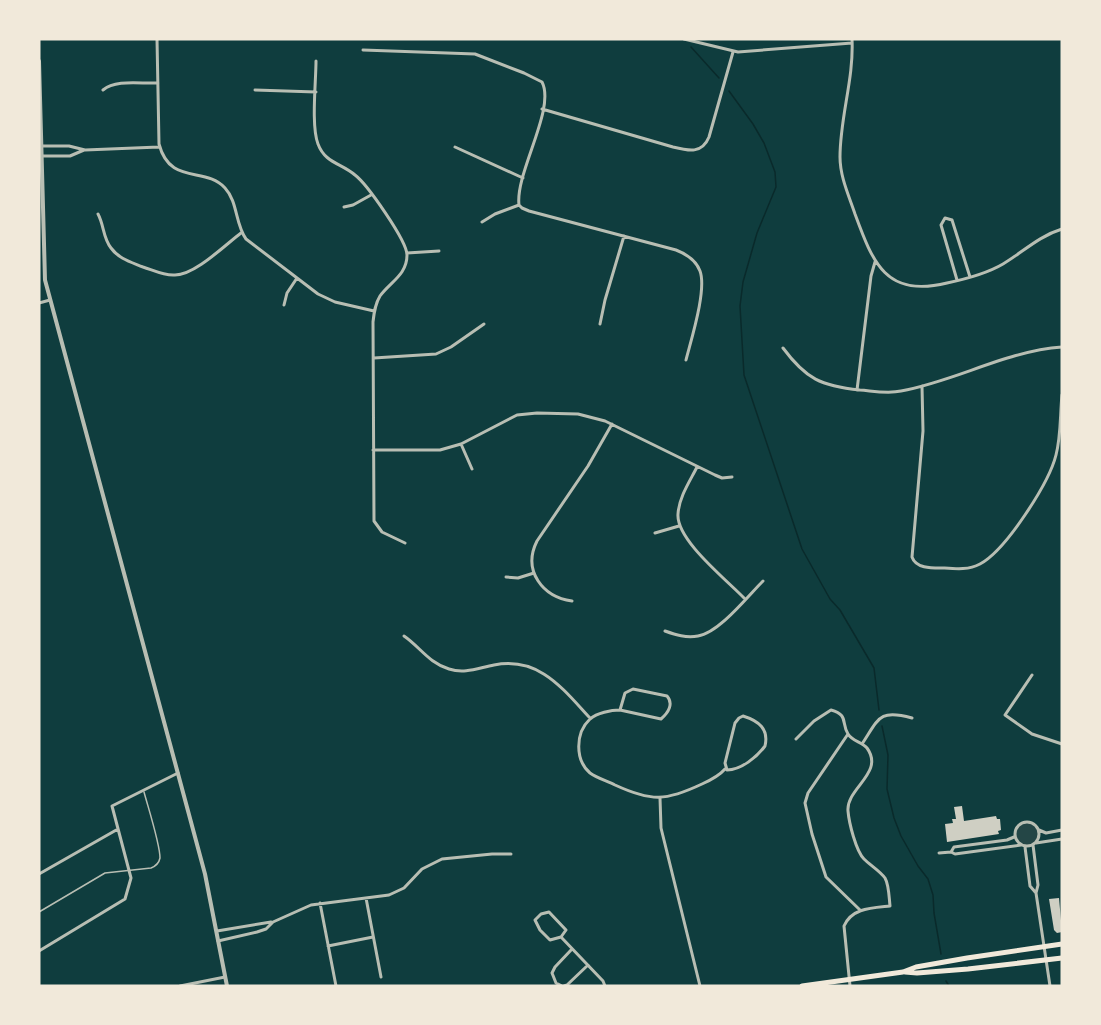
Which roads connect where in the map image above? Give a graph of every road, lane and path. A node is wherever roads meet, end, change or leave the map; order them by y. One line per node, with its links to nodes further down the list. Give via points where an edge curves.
1 (157, 39): 8 (street)
2 (684, 39): 5 (street)
3 (852, 41): 5 (street); 29 (street, via 840,160 848,195)
4 (363, 50): 12 (street, via 469,53 491,59 542,82)
5 (733, 52): 12 (street, via 709,136 705,146 698,150 673,147)
6 (316, 61): 11 (street)
7 (39, 62): 13 (street)
8 (158, 83): 9 (street, via 116,84); 14 (street)
9 (103, 90)
10 (255, 90): 11 (street)
11 (316, 92): 19 (street, via 315,135 321,150 333,163 355,175)
12 (542, 109): 18 (street)
13 (41, 147): 16 (street); 17 (street)
14 (160, 147): 16 (street); 25 (street, via 176,169 214,180 225,188)
15 (455, 147): 18 (street)
16 (85, 150): 17 (street, via 70,156)
17 (42, 156): 33 (street, via 44,267)
18 (524, 178): 20 (street)
19 (371, 195): 21 (street); 28 (street, via 400,236)
20 (519, 205): 23 (street); 26 (street)
21 (344, 207)
22 (98, 214): 25 (street, via 106,241 115,253 126,261 167,275 195,268)
23 (482, 222)
24 (1062, 230): 30 (street, via 1037,240 997,268)
25 (241, 232): 31 (street)
26 (624, 236): 38 (street); 42 (street, via 682,253 699,269 699,301)
27 (439, 251): 28 (street)
28 (407, 253): 36 (street, via 404,270 380,297)
29 (875, 262): 32 (street, via 893,280 907,286); 44 (street)
30 (970, 277): 32 (street); 32 (street, via 952,220 945,219 940,225)
31 (297, 278): 35 (street); 36 (street, via 326,298)
32 (957, 280)
33 (50, 300): 34 (street); 71 (street)
34 (39, 303)
35 (284, 305)
36 (374, 311): 41 (street)
37 (484, 324): 41 (street, via 436,354)
38 (600, 324)
39 (1062, 347): 43 (street, via 1027,352)
40 (783, 348): 44 (street, via 812,379)
41 (374, 358): 48 (street)
42 (686, 360)
43 (922, 386): 44 (street, via 893,392); 45 (street, via 924,420 912,557 914,563 928,567 970,568 997,551 1049,475 1058,444)
44 (856, 390)
45 (1062, 395)
46 (612, 424): 47 (street, via 578,414 522,414); 49 (street); 55 (street, via 537,541 532,557)
47 (460, 444): 48 (street, via 440,450); 50 (street)
48 (373, 450): 54 (street, via 374,521 382,532)
49 (697, 467): 51 (street, via 722,478); 52 (street, via 679,507)
50 (472, 469)
51 (732, 477)
52 (679, 526): 53 (street); 58 (street, via 693,547)
53 (655, 533)
54 (405, 543)
55 (534, 573): 56 (street); 59 (street, via 547,592)
56 (506, 577)
57 (763, 581): 58 (street)
58 (745, 598): 60 (street, via 705,634 689,637)
59 (572, 601)
60 (665, 631)
61 (404, 636): 64 (street, via 433,662 448,669 465,672 506,663 537,669 550,676)
62 (1032, 675): 69 (street, via 1005,715 1032,734)
63 (620, 710): 63 (street, via 661,719 668,712 669,699 662,693 630,689); 64 (street)
64 (590, 718): 73 (street, via 579,747 590,772 634,793)
65 (912, 718): 68 (street, via 881,716)
66 (848, 734): 67 (street, via 843,716 831,710); 68 (street); 89 (street, via 807,793 805,803 826,877)
67 (796, 739)
68 (862, 744): 89 (street, via 870,755 870,770 848,805 848,812 862,857 885,879 890,906)
69 (1062, 744)
70 (725, 769): 70 (street, via 744,765 762,750 766,738 763,727 743,717 736,720); 73 (street, via 681,794)
71 (178, 773): 72 (street); 92 (street)
72 (143, 790): 74 (street, via 112,806); 84 (lane, via 160,860 151,868)
73 (660, 798): 113 (street, via 661,828)
74 (118, 829): 84 (street); 85 (street)
75 (1039, 830): 76 (street); 77 (street, via 1032,822 1025,822 1017,826); 79 (street)
76 (1062, 830)
77 (1014, 837): 80 (street); 81 (street, via 954,847)
78 (1062, 839): 79 (street)
79 (1034, 844): 80 (street); 86 (street)
80 (1023, 846): 81 (street); 86 (street, via 1030,886)
81 (951, 852): 82 (street)
82 (939, 853)
83 (511, 854): 87 (street, via 442,859 422,869 399,891)
84 (129, 870): 90 (lane, via 105,873); 100 (street, via 124,899)
85 (39, 874)
86 (1036, 893): 98 (street)
87 (366, 898): 88 (street); 93 (street)
88 (320, 903): 91 (street); 97 (street)
89 (860, 910): 107 (street, via 844,926)
90 (39, 912)
91 (273, 922): 92 (street); 95 (street, via 256,932)
92 (217, 931): 95 (street)
93 (373, 937): 97 (street); 106 (street)
94 (561, 937): 94 (street, via 566,930 549,912 535,920 550,940); 99 (street)
95 (218, 941): 105 (street)
96 (1062, 944): 98 (main road)
97 (328, 946): 110 (street)
98 (1044, 946): 102 (street); 104 (main road)
99 (573, 949): 103 (street); 111 (street, via 552,972 556,983)
100 (39, 951)
101 (1062, 958): 102 (main road)
102 (1046, 960): 104 (main road); 115 (street)
103 (588, 965): 111 (street); 112 (street)
104 (903, 972): 107 (main road)
105 (225, 977): 108 (street); 109 (street)
106 (381, 977)
107 (850, 983): 114 (main road)
108 (180, 986)
109 (227, 986)
110 (336, 986)
111 (563, 986)
112 (604, 986)
113 (700, 986)
114 (802, 986)
115 (1050, 986)

